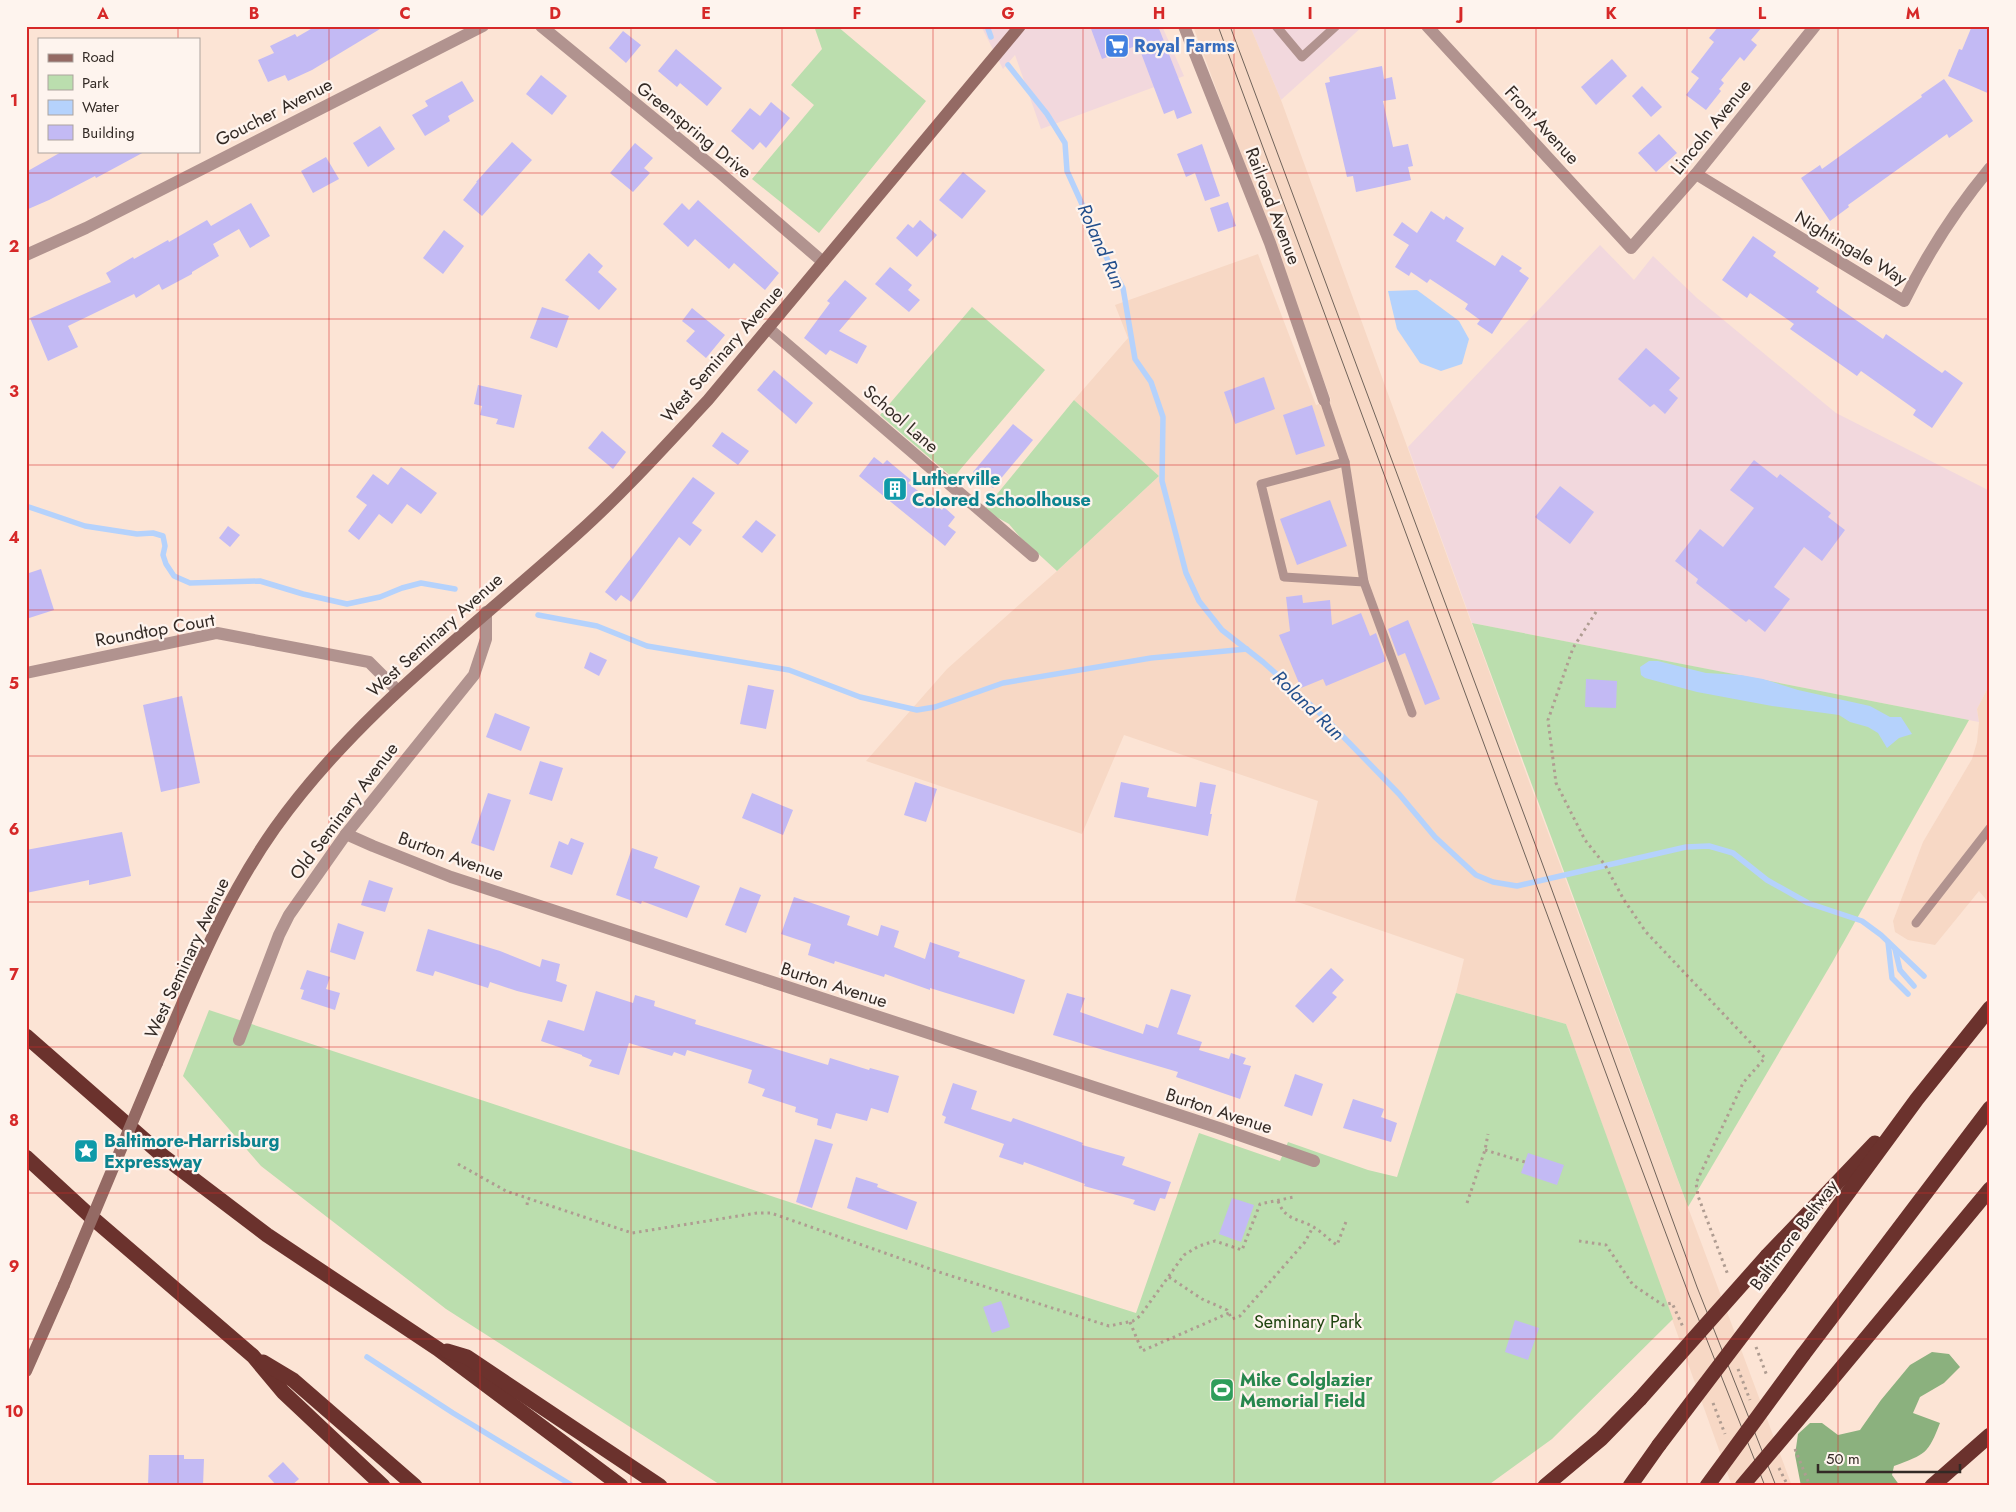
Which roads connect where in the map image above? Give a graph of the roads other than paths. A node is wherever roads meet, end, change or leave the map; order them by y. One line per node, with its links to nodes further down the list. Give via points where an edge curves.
1 (484, 26): 12 (street, Goucher Avenue, via 86,228)
2 (541, 26): 13 (street, Greenspring Drive)
3 (1020, 26): 13 (main road, West Seminary Avenue)
4 (1184, 26): 15 (street, Railroad Avenue, via 1270,243)
5 (1276, 26): 6 (lane, via 1302,57)
6 (1336, 26)
7 (1426, 26): 11 (street, Front Avenue)
8 (1814, 26): 10 (street, Lincoln Avenue)
9 (1990, 168): 10 (street, Nightingale Way, via 1937,241 1904,301)
10 (1696, 174): 11 (street, Lincoln Avenue)
11 (1631, 248)
12 (26, 255)
13 (823, 262): 14 (main road, West Seminary Avenue)
14 (768, 328): 17 (street, School Lane); 19 (main road, West Seminary Avenue, via 708,400 642,471 577,534)
15 (1324, 400): 16 (lane)
16 (1345, 462): 18 (lane); 18 (lane, via 1261,484 1284,577)
17 (1033, 556)
18 (1364, 582): 22 (lane)
19 (486, 612): 21 (main road, West Seminary Avenue); 24 (street, Old Seminary Avenue, via 486,640 474,674)
20 (26, 673): 21 (street, Roundtop Court, via 217,633 369,662)
21 (397, 690): 36 (main road, West Seminary Avenue, bridge, via 302,793 249,867 210,944 157,1063)
22 (1412, 713)
23 (1990, 828): 25 (lane)
24 (346, 834): 28 (street, Old Seminary Avenue, via 289,915); 32 (street, Burton Avenue, via 451,877)
25 (1916, 922)
26 (1990, 1008): 29 (highway, Baltimore Beltway)
27 (26, 1036): 34 (highway, via 163,1156 267,1234)
28 (239, 1040)
29 (1918, 1099): 42 (highway, bridge, via 1767,1256 1640,1399 1601,1439); 43 (highway, Baltimore Beltway, bridge)
30 (1990, 1108): 44 (highway, bridge)
31 (26, 1156): 35 (highway, via 89,1215)
32 (1314, 1162)
33 (1990, 1189): 45 (highway, bridge)
34 (438, 1349): 40 (highway); 41 (highway, via 467,1357)
35 (253, 1356): 38 (highway, via 282,1392); 39 (highway, via 293,1380)
36 (26, 1371)
37 (1990, 1435): 46 (highway)
38 (383, 1486)
39 (415, 1486)
40 (620, 1486)
41 (660, 1486)
42 (1546, 1486)
43 (1630, 1486)
44 (1707, 1486)
45 (1742, 1486)
46 (1932, 1486)

